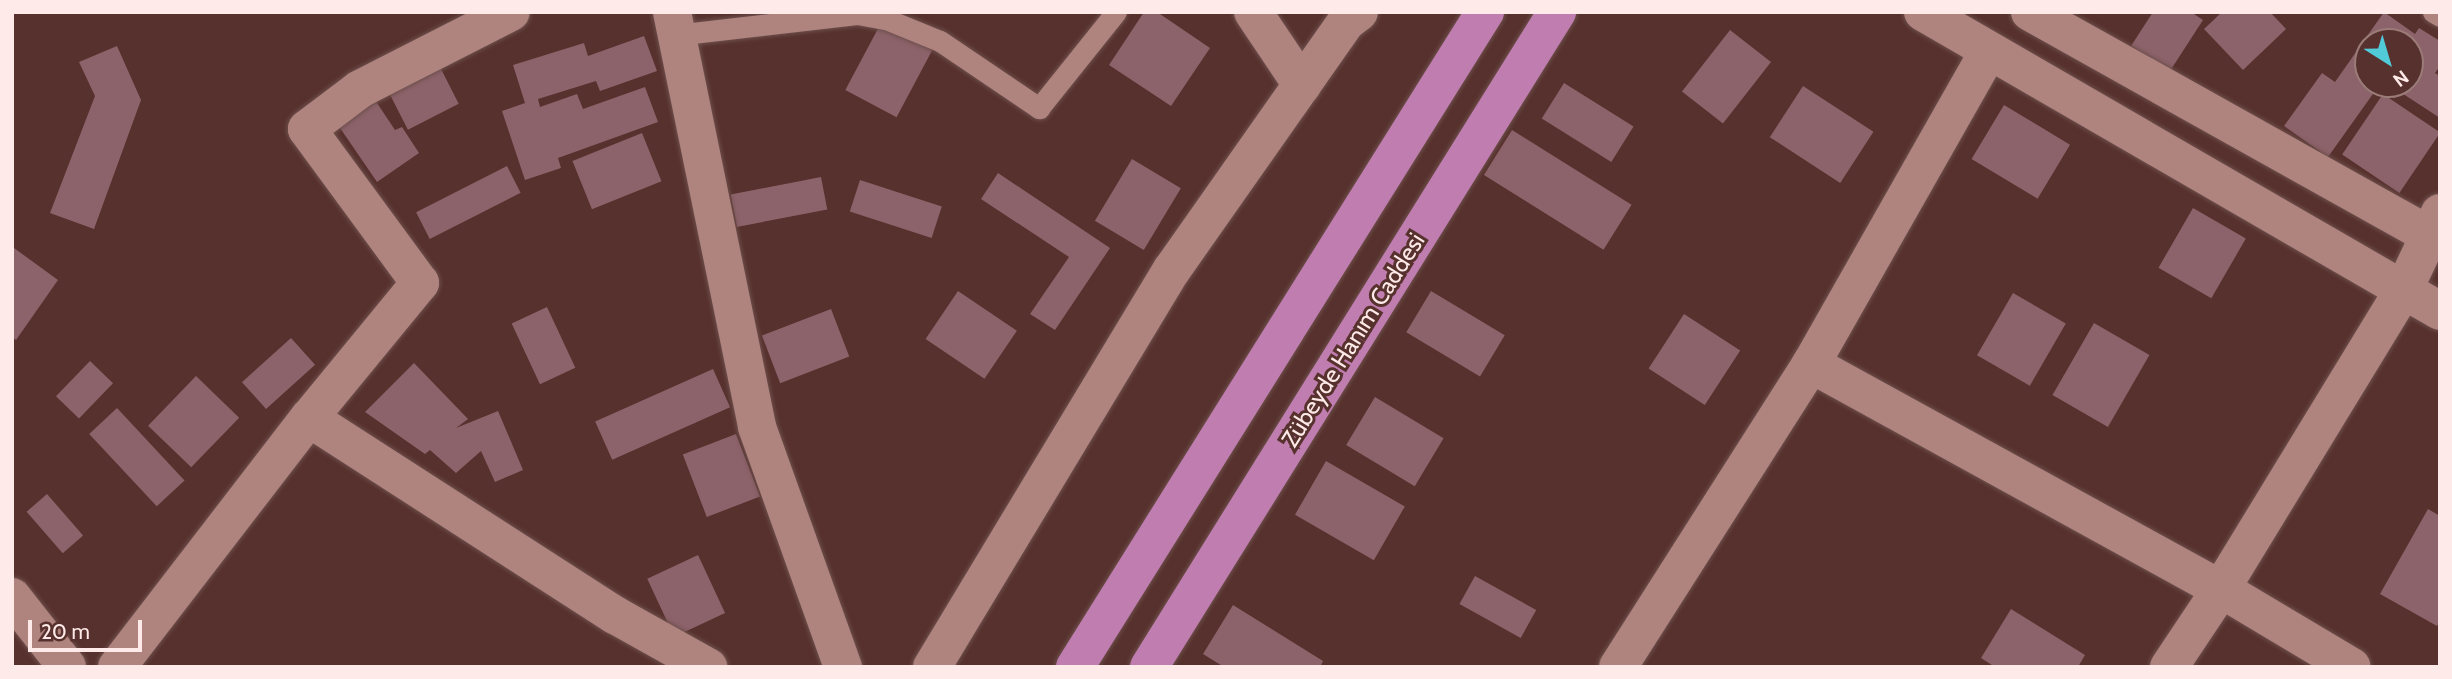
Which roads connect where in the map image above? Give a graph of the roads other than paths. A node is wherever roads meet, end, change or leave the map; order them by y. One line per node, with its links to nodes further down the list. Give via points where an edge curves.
1 (511, 12): 18 (street, via 359,89 307,129 420,283)
2 (1116, 12): 11 (lane, via 1039,108 940,41 886,19 857,14)
3 (1252, 12): 13 (street)
4 (1359, 12): 13 (street, via 1347,21)
5 (1485, 12): 26 (main road)
6 (1557, 12): 27 (main road, Zübeyde Hanım Caddesi)
7 (1923, 12): 12 (street)
8 (2030, 12): 14 (street)
9 (2433, 12): 10 (lane)
10 (2440, 16)
11 (674, 24): 24 (street, via 757,427)
12 (1990, 51): 15 (street); 17 (street)
13 (1302, 85): 25 (street, via 1171,271)
14 (2436, 230): 15 (street)
15 (2403, 289): 16 (street); 19 (street)
16 (2440, 311)
17 (1811, 364): 19 (street); 28 (street)
18 (309, 418): 22 (street); 23 (street, via 615,615)
19 (2221, 589): 29 (street); 30 (street)
20 (12, 597): 21 (street)
21 (67, 667)
22 (117, 667)
23 (708, 667)
24 (843, 667)
25 (932, 667)
26 (1076, 667)
27 (1149, 667)
28 (1618, 667)
29 (2169, 667)
30 (2352, 667)

